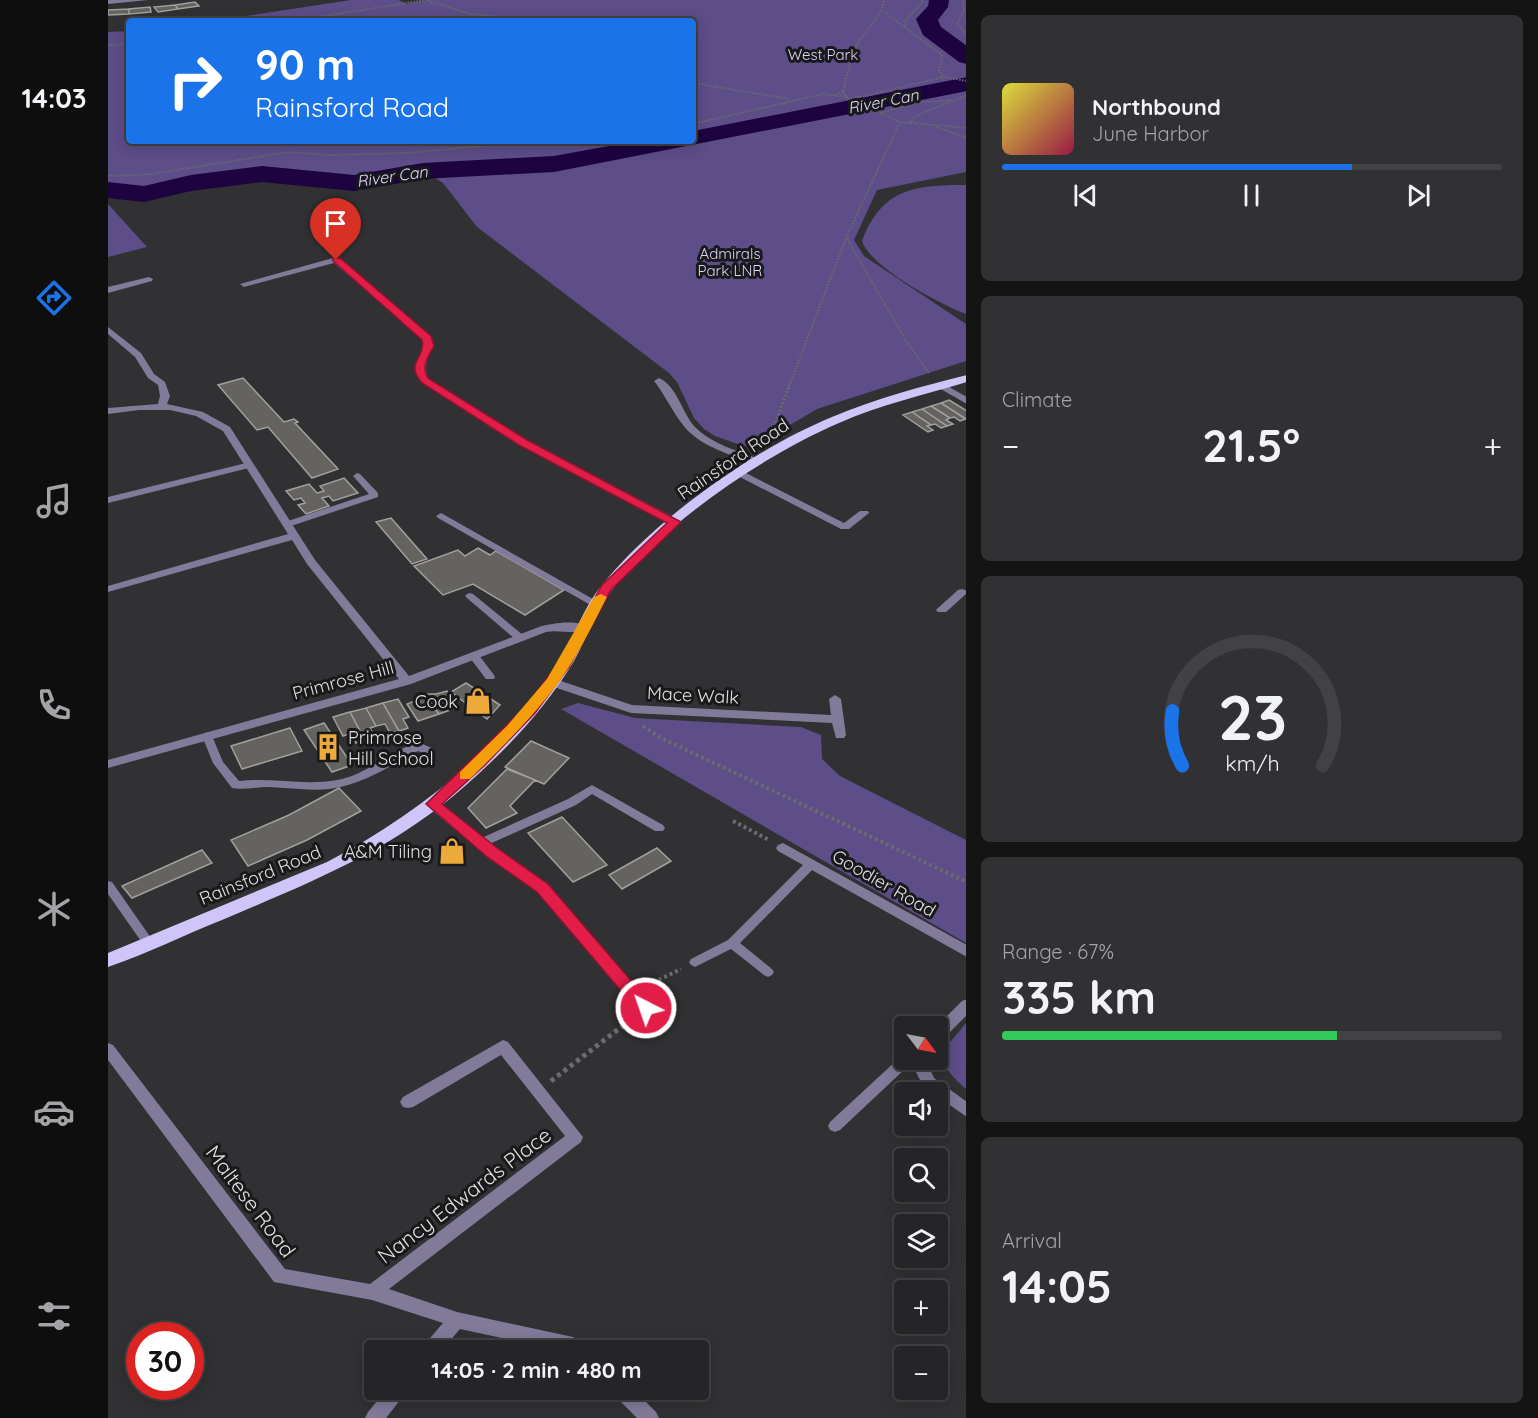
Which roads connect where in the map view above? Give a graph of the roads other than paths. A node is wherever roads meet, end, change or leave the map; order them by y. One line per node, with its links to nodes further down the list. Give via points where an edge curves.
1 (145, 0): 2 (street)
2 (108, 2)
3 (149, 279): 5 (street)
4 (244, 284): 20 (street, via 336,260 427,339 429,346 419,366 426,381 523,442)
5 (108, 290)
6 (108, 330): 11 (street, via 138,355 151,376 162,384)
7 (966, 378): 9 (main road, Rainsford Road)
8 (659, 381): 13 (street, via 691,429 715,444)
9 (942, 386): 10 (street); 13 (main road, Rainsford Road, via 837,420 783,445)
10 (966, 401)
11 (162, 406): 12 (street); 14 (street, via 213,419 227,429)
12 (108, 411)
13 (759, 462): 15 (main road, Rainsford Road)
14 (250, 465): 17 (lane); 21 (street)
15 (742, 474): 18 (street, via 844,527); 20 (main road, Rainsford Road)
16 (357, 476): 21 (lane, via 375,495)
17 (108, 500)
18 (864, 513)
19 (441, 516): 26 (lane)
20 (675, 522): 26 (main road, Rainsford Road, via 619,573)
21 (288, 524): 22 (street)
22 (294, 536): 23 (street); 32 (street)
23 (108, 589)
24 (965, 592): 27 (street)
25 (470, 596): 29 (lane)
26 (597, 604): 28 (main road, Rainsford Road)
27 (942, 610)
28 (584, 628): 29 (street, Primrose Hill, via 556,626); 33 (main road, Rainsford Road)
29 (519, 637): 30 (street, Primrose Hill)
30 (474, 656): 31 (lane); 32 (street, Primrose Hill)
31 (490, 677)
32 (407, 681): 37 (street, Primrose Hill)
33 (552, 682): 35 (street, Mace Walk, via 631,709); 40 (main road, Rainsford Road, via 512,730)
34 (835, 699): 35 (street)
35 (837, 719): 36 (street)
36 (840, 735)
37 (207, 736): 38 (lane, via 218,763 236,785 259,781 328,785 352,780 418,746); 39 (street, Primrose Hill)
38 (430, 752)
39 (108, 764)
40 (433, 804): 42 (street); 46 (main road, Rainsford Road, via 398,831 358,854)
41 (659, 828): 42 (lane, via 592,789)
42 (481, 843): 53 (street, via 543,888)
43 (783, 848): 44 (street, Goodier Road)
44 (811, 864): 47 (lane); 48 (street, Goodier Road)
45 (108, 885): 46 (lane)
46 (147, 942): 49 (main road, Rainsford Road)
47 (732, 943): 50 (lane); 51 (lane)
48 (966, 952)
49 (108, 960)
50 (695, 962)
51 (768, 972)
52 (966, 1005): 54 (street)
53 (646, 1008)
54 (948, 1024)
55 (108, 1049): 61 (street, Maltese Road, via 280,1276)
56 (895, 1070): 60 (lane)
57 (924, 1070): 59 (street, via 929,1082)
58 (408, 1102): 61 (street, Nancy Edwards Place, via 502,1046 575,1137)
59 (966, 1111)
60 (834, 1126)
61 (372, 1292): 62 (street, Maltese Road)
62 (457, 1320): 63 (street); 64 (street, Maltese Road)
63 (440, 1340)
64 (550, 1340)
65 (389, 1400): 67 (street)
66 (631, 1400): 68 (street)
67 (374, 1418)
68 (650, 1418)

